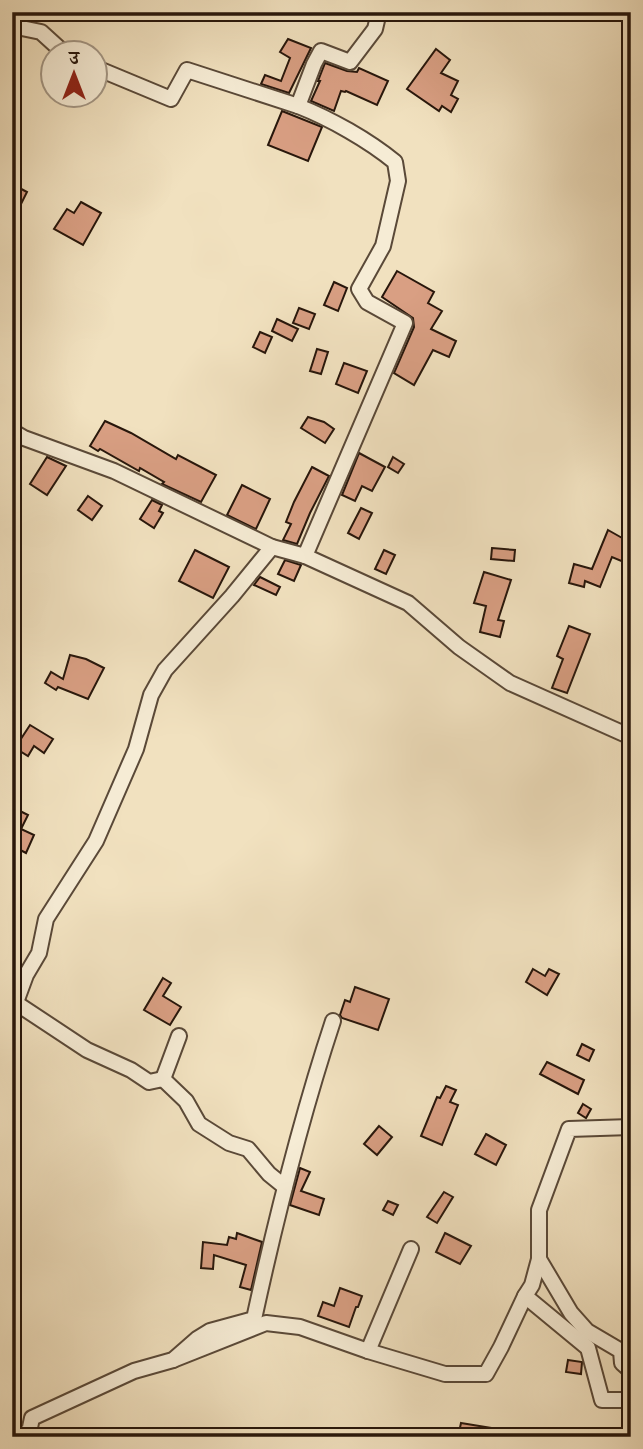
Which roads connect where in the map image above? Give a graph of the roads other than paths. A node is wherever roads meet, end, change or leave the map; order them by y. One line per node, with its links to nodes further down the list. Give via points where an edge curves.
1 (379, 12): 5 (street, via 375,29 350,62 321,51)
2 (12, 26): 3 (street, via 41,32)
3 (48, 38)
4 (108, 73): 5 (street, via 171,99 187,70)
5 (298, 106): 8 (street, via 379,148 395,162 398,181 383,246 359,289 367,302 405,323)
6 (12, 430): 7 (street, via 114,471)
7 (271, 547): 8 (street); 10 (street, via 165,670 151,695 136,749 96,841 46,919 39,953)
8 (305, 556): 9 (street, via 408,603 510,683)
9 (631, 737)
10 (14, 1008): 13 (street, via 149,1082)
11 (333, 1021): 15 (street)
12 (179, 1036): 13 (street)
13 (163, 1079): 15 (street, via 187,1101 199,1124 248,1149)
14 (631, 1127): 17 (street, via 569,1129 539,1210)
15 (285, 1187): 20 (street, via 254,1319 210,1331)
16 (411, 1249): 19 (street)
17 (539, 1259): 18 (street); 21 (street, via 571,1312 587,1331 621,1351 622,1363)
18 (525, 1296): 19 (street, via 486,1374 445,1374); 22 (street, via 588,1348 602,1400)
19 (368, 1351): 20 (street, via 300,1326 266,1323)
20 (173, 1360): 24 (street, via 134,1371 32,1418)
21 (631, 1371)
22 (631, 1399)
23 (12, 1429): 24 (street)
24 (27, 1437)

